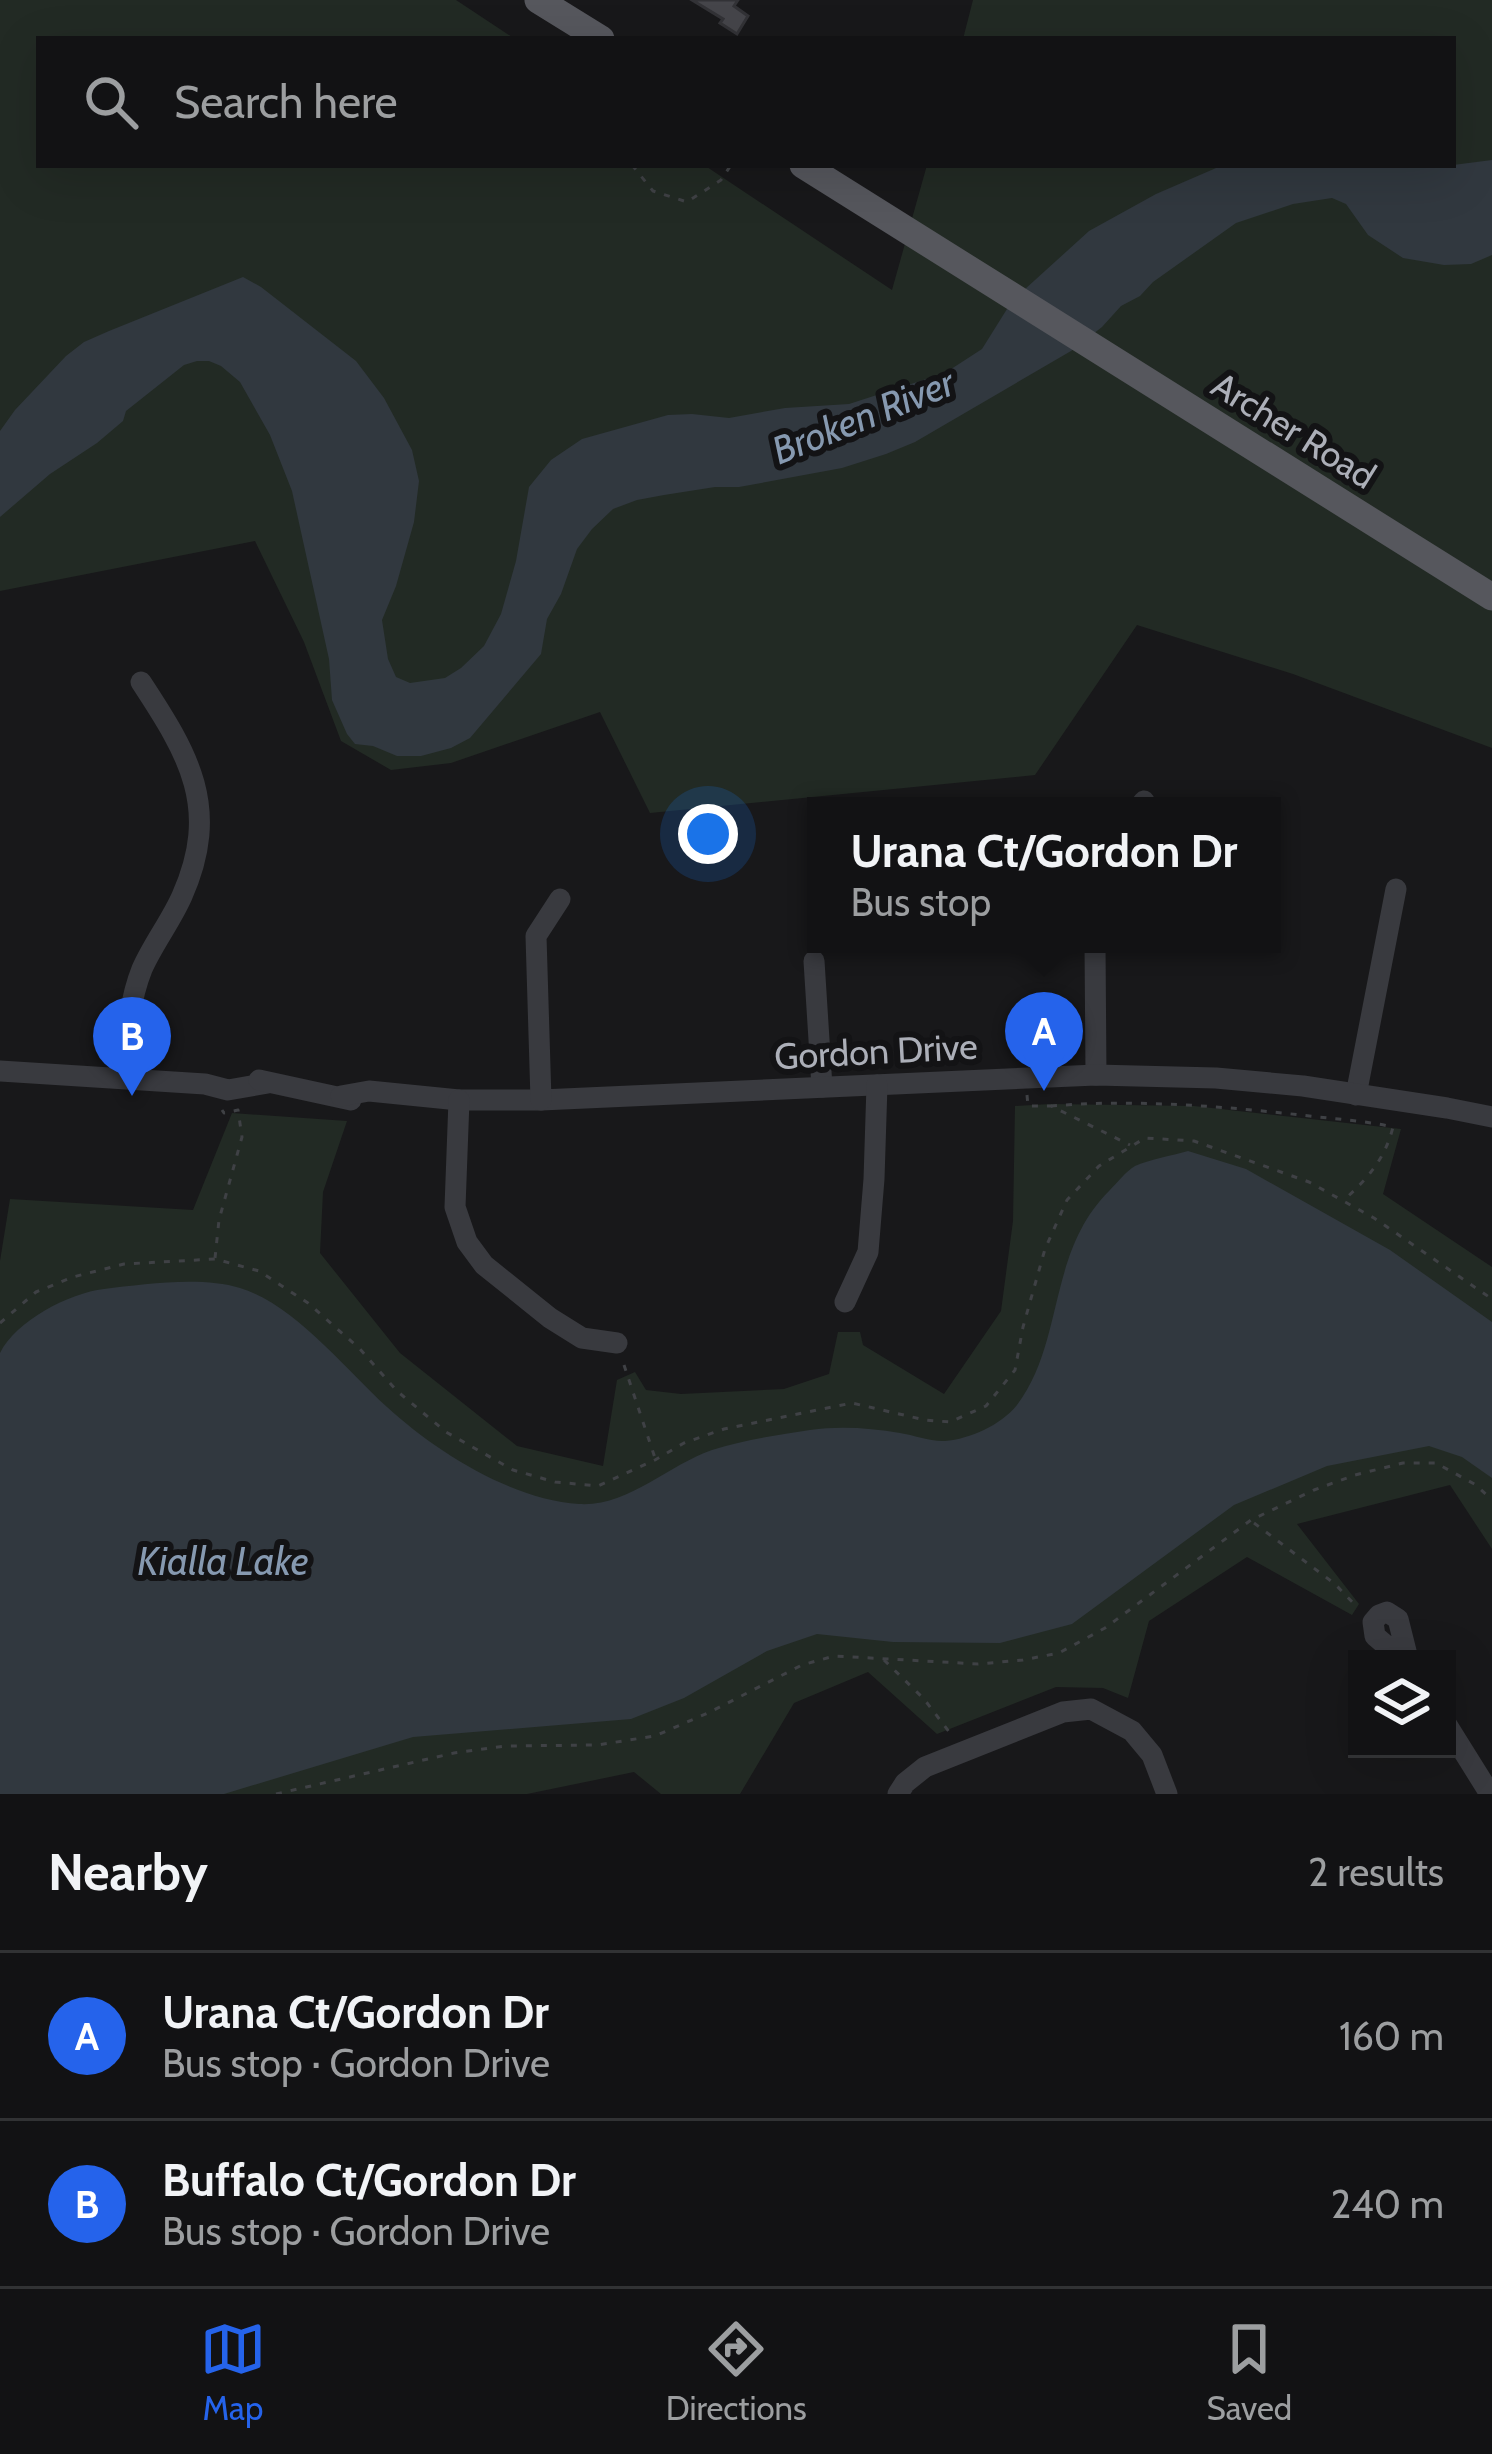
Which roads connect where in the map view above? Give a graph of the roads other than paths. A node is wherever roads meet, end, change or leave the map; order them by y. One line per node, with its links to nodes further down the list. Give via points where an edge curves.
1 (538, 0): 2 (main road)
2 (596, 36)
3 (808, 168): 4 (main road, Archer Road)
4 (1492, 597)
5 (142, 682): 12 (street, via 193,772 199,832 182,896 131,1004)
6 (1396, 889): 15 (street)
7 (560, 898): 17 (street, via 536,936)
8 (1095, 953): 11 (street)
9 (814, 961): 14 (street)
10 (0, 1071): 12 (street, Gordon Drive)
11 (1096, 1075): 13 (street, Gordon Drive); 15 (street, Gordon Drive, via 1216,1078)
12 (124, 1078): 16 (street, Gordon Drive, via 206,1084 251,1077 341,1096)
13 (877, 1085): 14 (street, Gordon Drive); 19 (street, via 868,1252)
14 (822, 1088): 17 (street, Gordon Drive)
15 (1357, 1095): 18 (street, Gordon Drive)
16 (459, 1100): 17 (street, Gordon Drive); 20 (street, via 455,1207 466,1242 550,1318 582,1338)
17 (541, 1100)
18 (1492, 1118)
19 (845, 1302)
20 (617, 1343)
21 (1372, 1629): 22 (street)
22 (1392, 1650)
23 (1456, 1739): 26 (street)
24 (898, 1794): 25 (street, via 925,1767 1091,1708 1132,1730)
25 (1167, 1794)
26 (1490, 1794)

